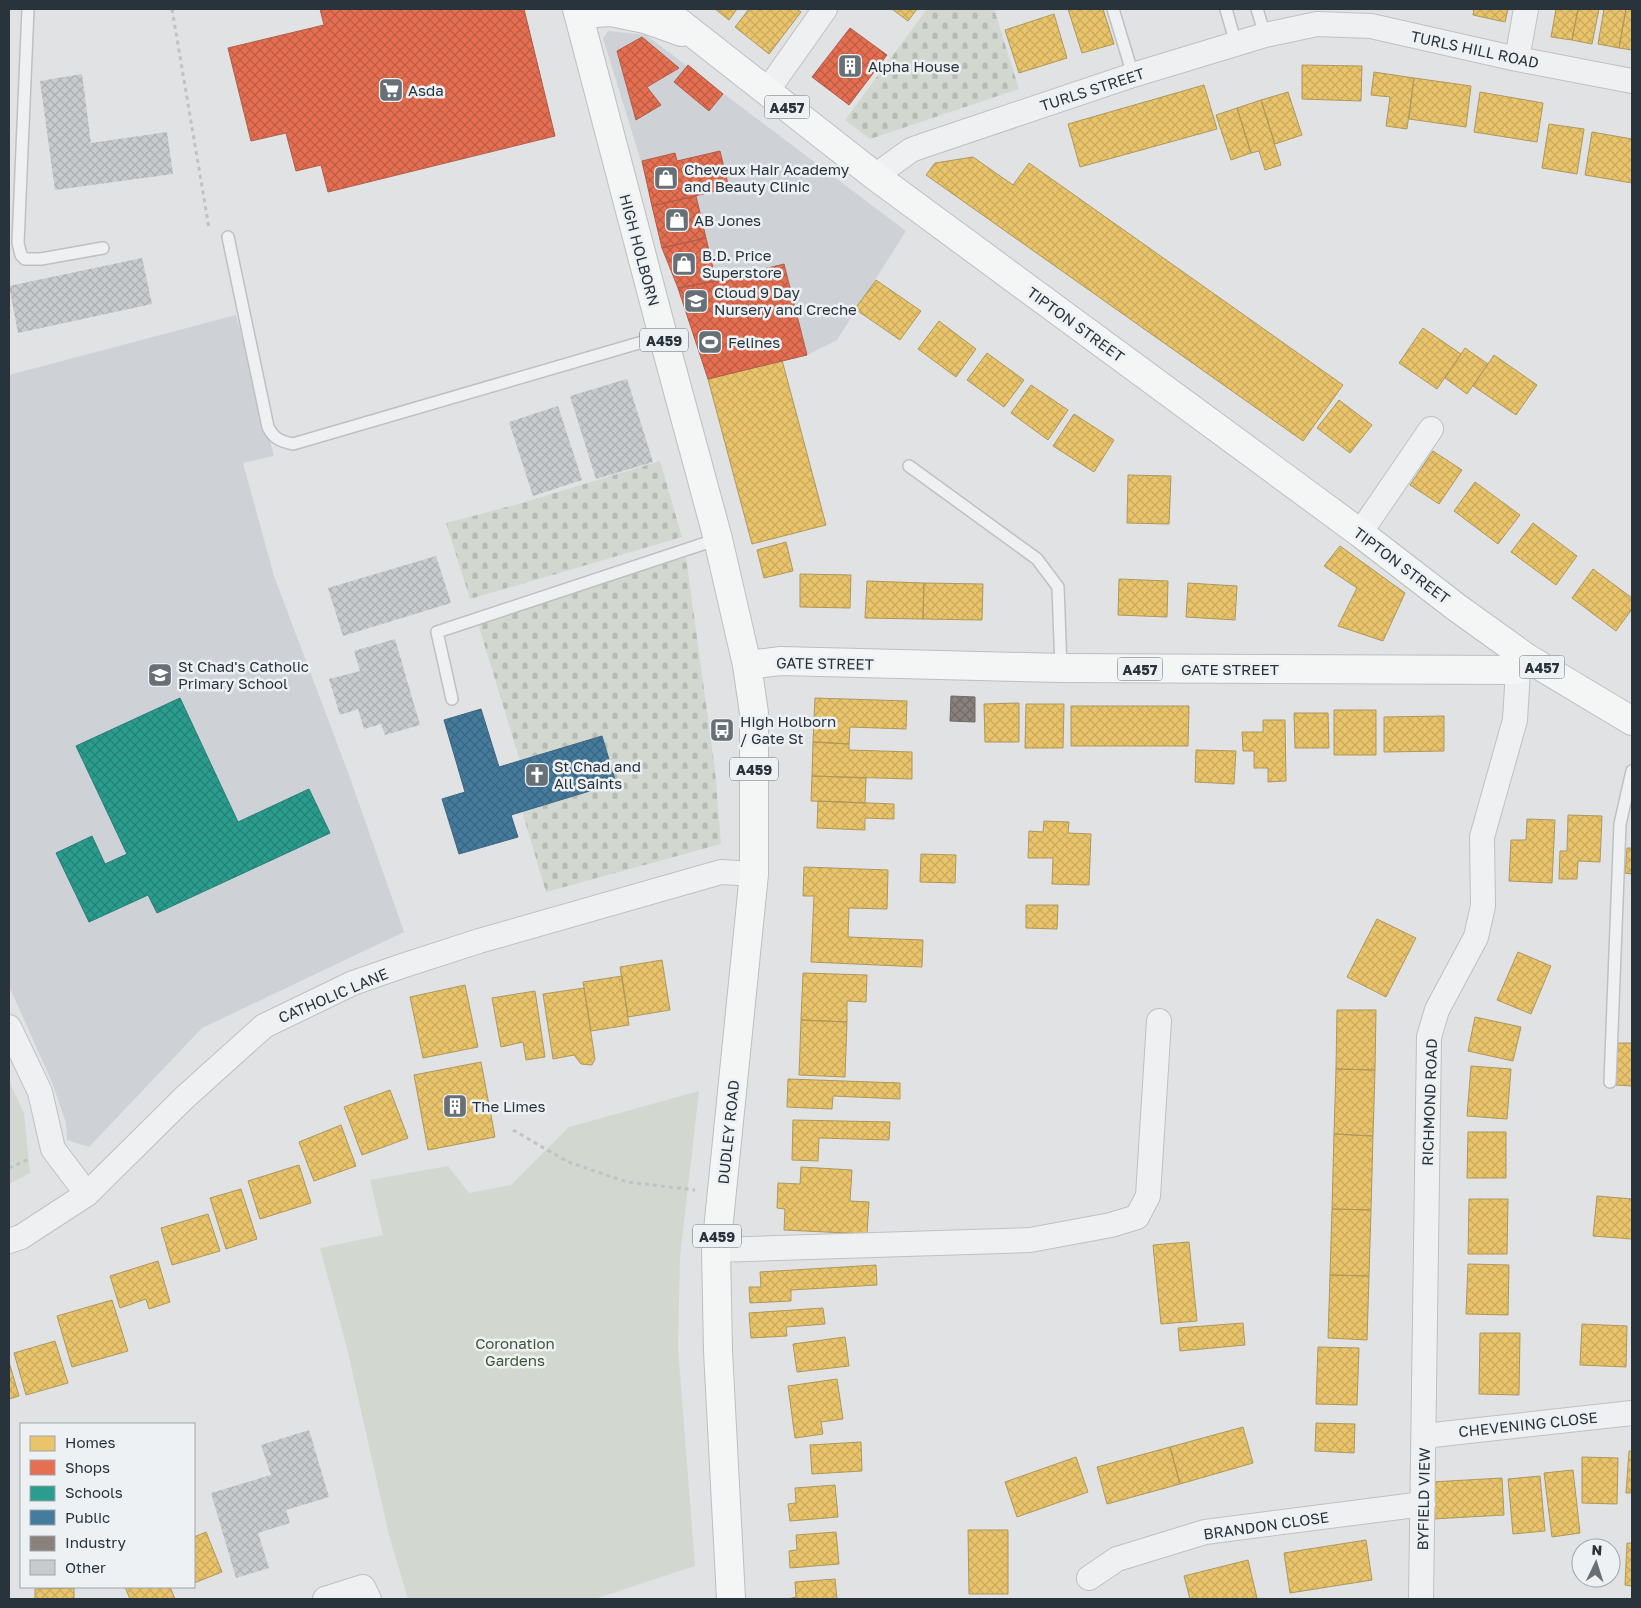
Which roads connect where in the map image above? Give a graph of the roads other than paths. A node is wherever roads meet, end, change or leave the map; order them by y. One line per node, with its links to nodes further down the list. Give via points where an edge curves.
1 (28, 9): 19 (lane, via 18,243 21,255 25,259 41,260)
2 (662, 9): 11 (main road, TIPTON STREET / A457)
3 (825, 9): 16 (street)
4 (1113, 9): 14 (lane)
5 (1226, 9): 12 (lane)
6 (1257, 9): 10 (lane)
7 (1526, 9): 13 (street)
8 (578, 12): 11 (main road, TIPTON STREET / A457, via 606,12 645,19); 20 (main road, HIGH HOLBORN / A459)
9 (1317, 24): 10 (street, TURLS STREET); 13 (street, TURLS HILL ROAD, via 1371,26)
10 (1265, 35): 12 (street, TURLS STREET)
11 (699, 39): 16 (main road, TIPTON STREET / A457)
12 (1236, 44): 14 (street, TURLS STREET)
13 (1517, 59): 15 (street, TURLS HILL ROAD)
14 (1133, 75): 17 (street, TURLS STREET, via 912,150)
15 (1632, 81)
16 (766, 91): 17 (main road, TIPTON STREET / A457)
17 (876, 176): 23 (main road, TIPTON STREET / A457)
18 (228, 237): 20 (lane, via 268,426 280,441 293,444)
19 (103, 248)
20 (663, 336): 24 (main road, HIGH HOLBORN / A459)
21 (1431, 429): 23 (street)
22 (909, 466): 27 (lane, via 1037,559 1058,587)
23 (1360, 533): 25 (main road, TIPTON STREET / A457, via 1456,607)
24 (718, 539): 26 (main road, HIGH HOLBORN / A459); 28 (lane, via 437,632)
25 (1522, 664): 27 (main road, GATE STREET / A457); 29 (main road, A457); 38 (street, RICHMOND ROAD, via 1515,720 1482,837 1483,906 1476,937 1437,1010 1429,1037)
26 (747, 665): 27 (main road, GATE STREET / A457, via 781,662); 31 (main road, DUDLEY ROAD / A459, via 754,713)
27 (1061, 668)
28 (452, 699)
29 (1632, 722)
30 (1632, 771): 34 (lane, via 1620,824)
31 (754, 874): 35 (street, CATHOLIC LANE, via 721,872 479,941 353,983 264,1026 184,1098); 37 (main road, DUDLEY ROAD / A459)
32 (1159, 1021): 37 (street, via 1148,1196 1137,1217 1030,1240)
33 (9, 1027): 35 (street, via 40,1092 53,1149)
34 (1610, 1082)
35 (87, 1194): 36 (street, CATHOLIC LANE)
36 (9, 1242)
37 (716, 1250): 45 (main road, DUDLEY ROAD / A459)
38 (1424, 1399): 40 (street, BYFIELD VIEW)
39 (1632, 1413): 40 (street, CHEVENING CLOSE)
40 (1424, 1436): 41 (street, BYFIELD VIEW)
41 (1423, 1504): 42 (street, BRANDON CLOSE, via 1205,1532 1117,1559); 46 (street, BYFIELD VIEW)
42 (1088, 1578)
43 (325, 1599): 44 (street, via 364,1587)
44 (369, 1599)
45 (731, 1599)
46 (1421, 1599)

